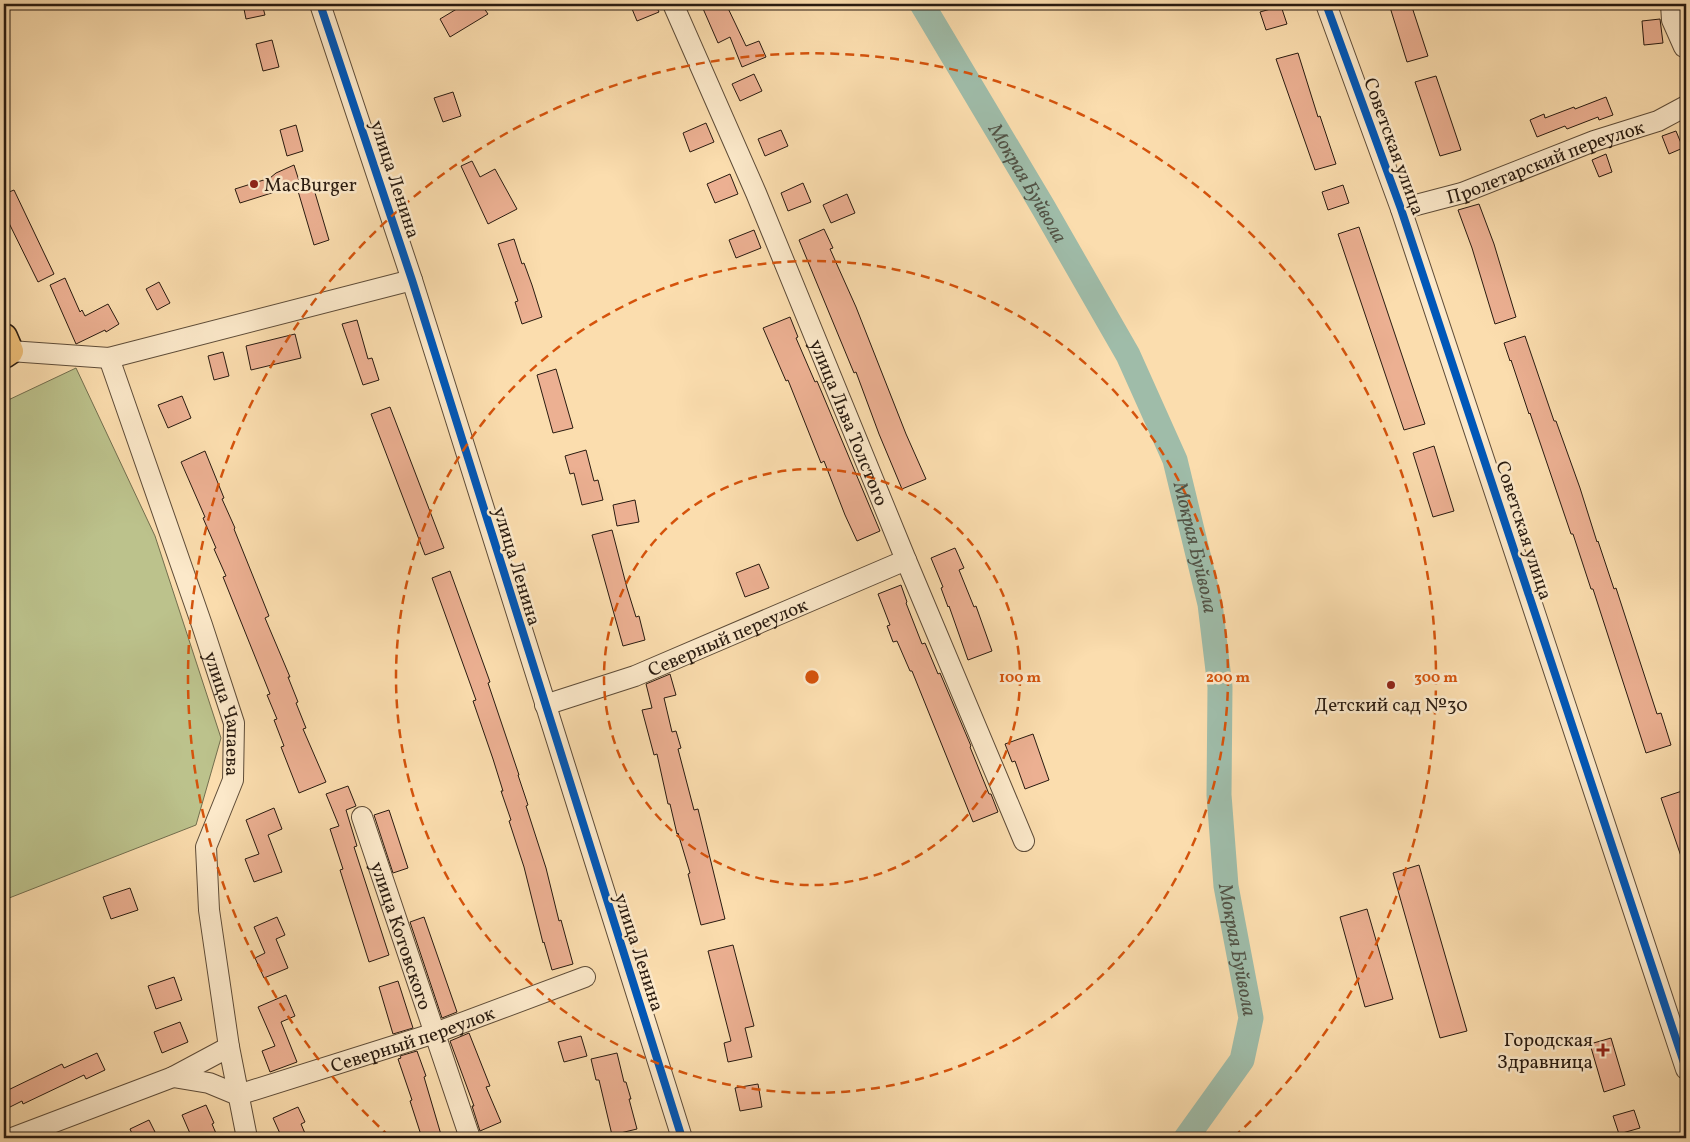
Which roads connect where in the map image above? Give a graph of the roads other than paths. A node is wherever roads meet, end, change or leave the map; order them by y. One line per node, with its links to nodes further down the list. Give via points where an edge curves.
1 (320, 4): 8 (street, улица Ленина)
2 (673, 4): 11 (street, улица Льва Толстого, via 756,193)
3 (1326, 4): 7 (street, Советская улица)
4 (1671, 4): 5 (street, via 1672,20)
5 (1686, 48)
6 (1686, 106): 7 (street, Пролетарский переулок, via 1658,121 1594,141 1462,193)
7 (1401, 209): 18 (street, Советская улица)
8 (412, 280): 10 (street); 12 (street, улица Ленина)
9 (6, 348): 10 (street)
10 (109, 358): 17 (street, улица Чапаева, via 234,723 233,780 206,847 209,910)
11 (906, 560): 12 (street, Северный переулок, via 635,676); 14 (street, улица Льва Толстого)
12 (545, 705): 24 (street, улица Ленина)
13 (362, 817): 16 (street, улица Котовского)
14 (1024, 841)
15 (585, 977): 16 (street, Северный переулок)
16 (436, 1033): 20 (street, Северный переулок); 23 (street, улица Котовского)
17 (230, 1047): 19 (street); 20 (street, улица Чапаева)
18 (1686, 1070)
19 (173, 1077): 20 (street, via 209,1083); 21 (street)
20 (238, 1095): 22 (street, улица Чапаева)
21 (12, 1138)
22 (247, 1138)
23 (470, 1138)
24 (682, 1138)

